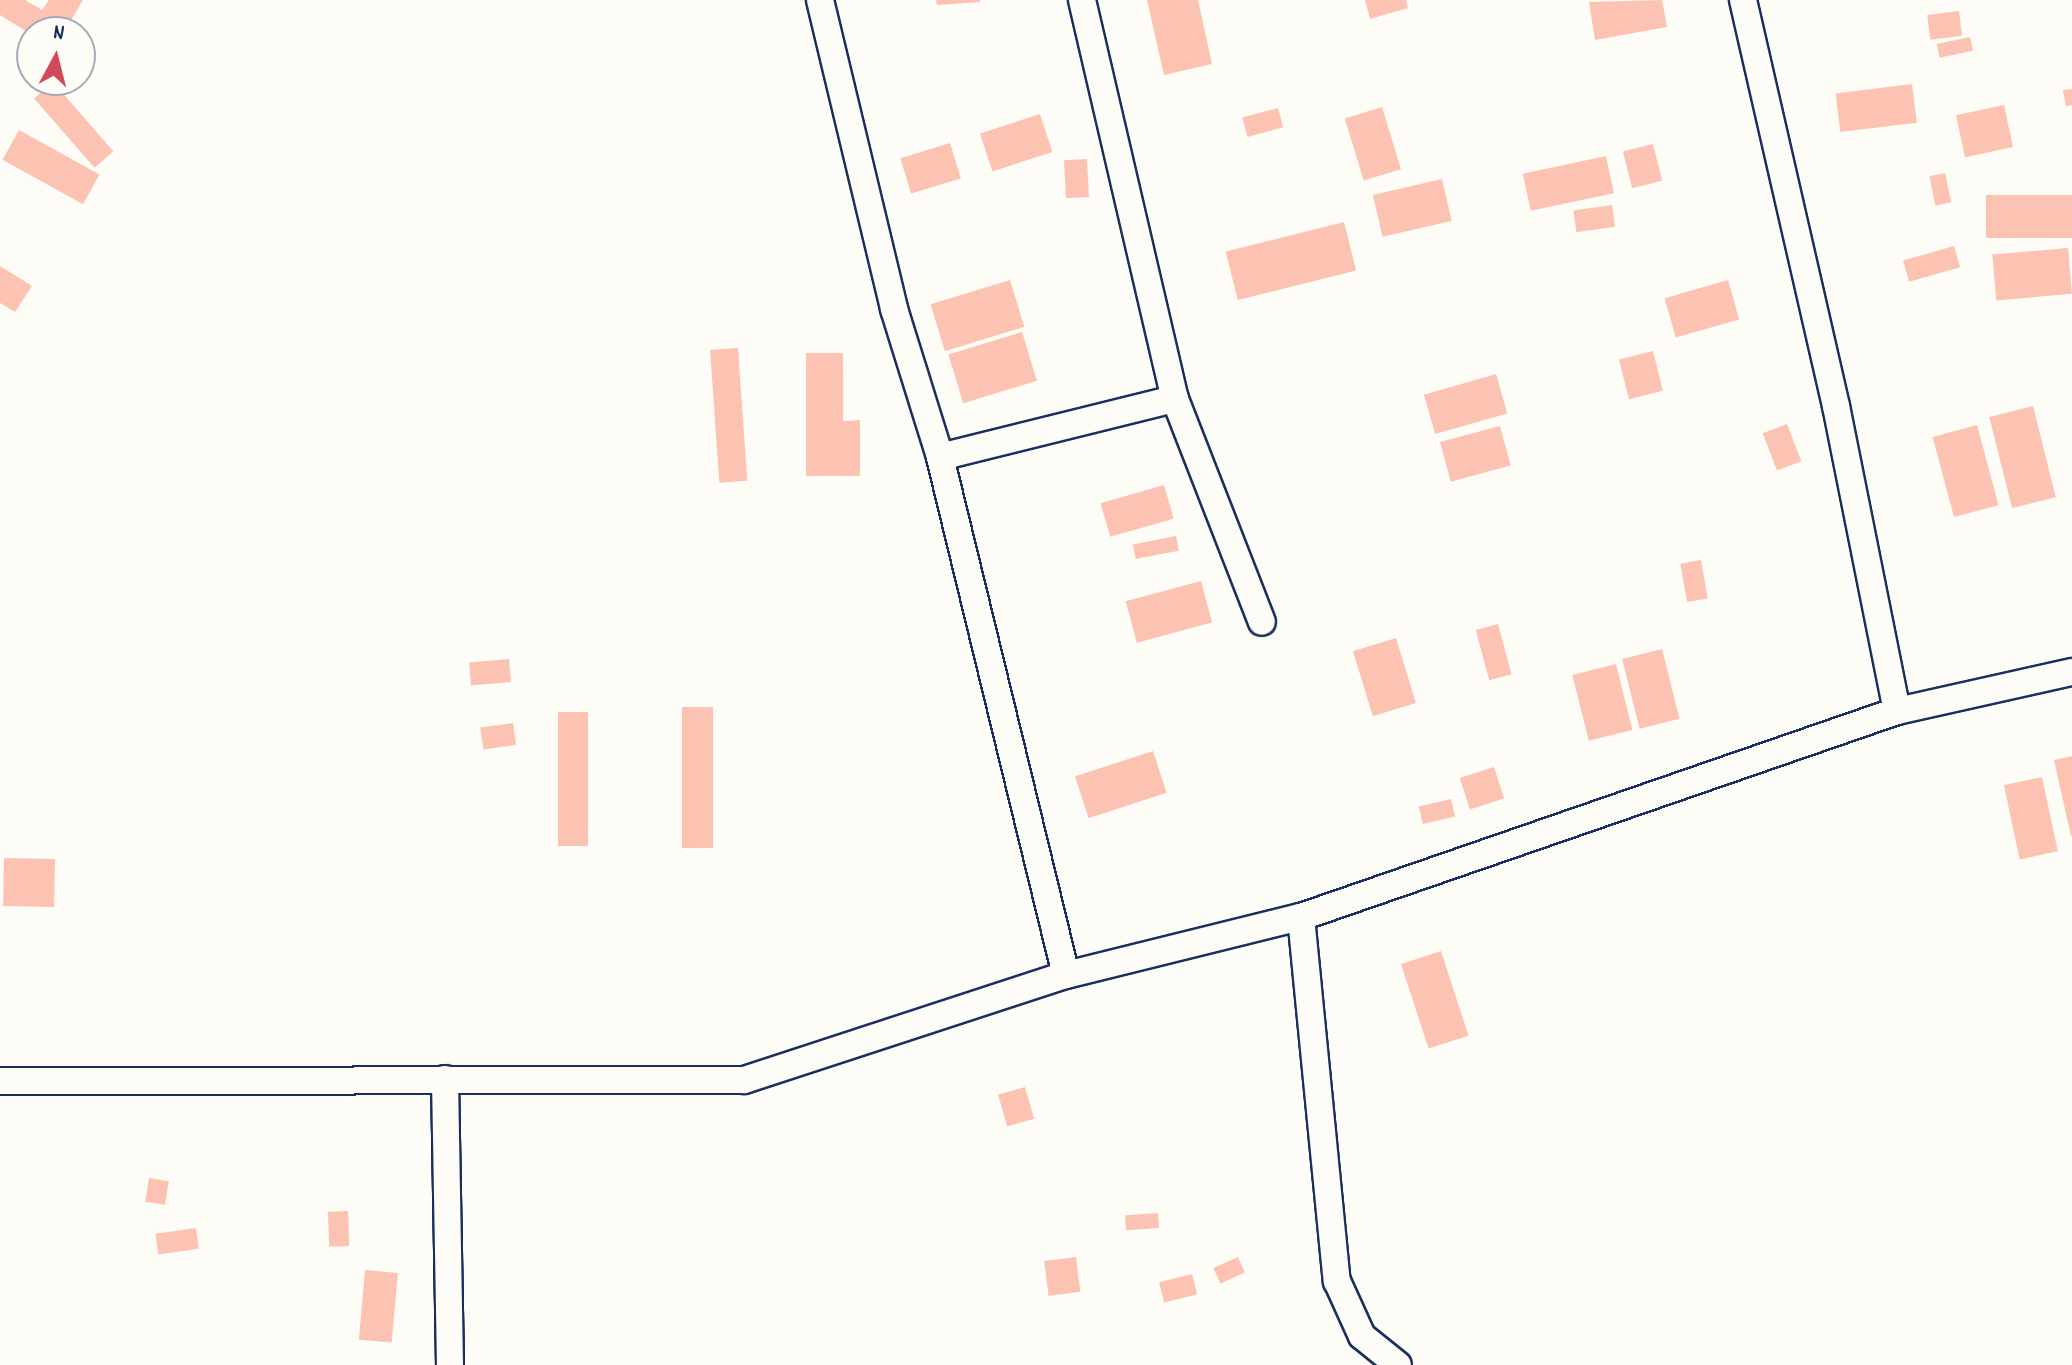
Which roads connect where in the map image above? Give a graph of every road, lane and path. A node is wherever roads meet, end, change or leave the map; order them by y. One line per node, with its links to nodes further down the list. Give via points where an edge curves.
1 (820, 0): 5 (street, via 894,309)
2 (1082, 0): 4 (street)
3 (1743, 0): 8 (street, via 1836,406)
4 (1175, 399): 5 (street); 6 (street)
5 (940, 457): 10 (street)
6 (1262, 622)
7 (2072, 672): 8 (street)
8 (1897, 711): 9 (street)
9 (1301, 917): 10 (street); 14 (street, via 1337,1281 1362,1336)
10 (1066, 975): 11 (street, via 744,1080)
11 (445, 1079): 12 (street); 13 (street)
12 (0, 1081)
13 (450, 1365)
14 (1398, 1365)

